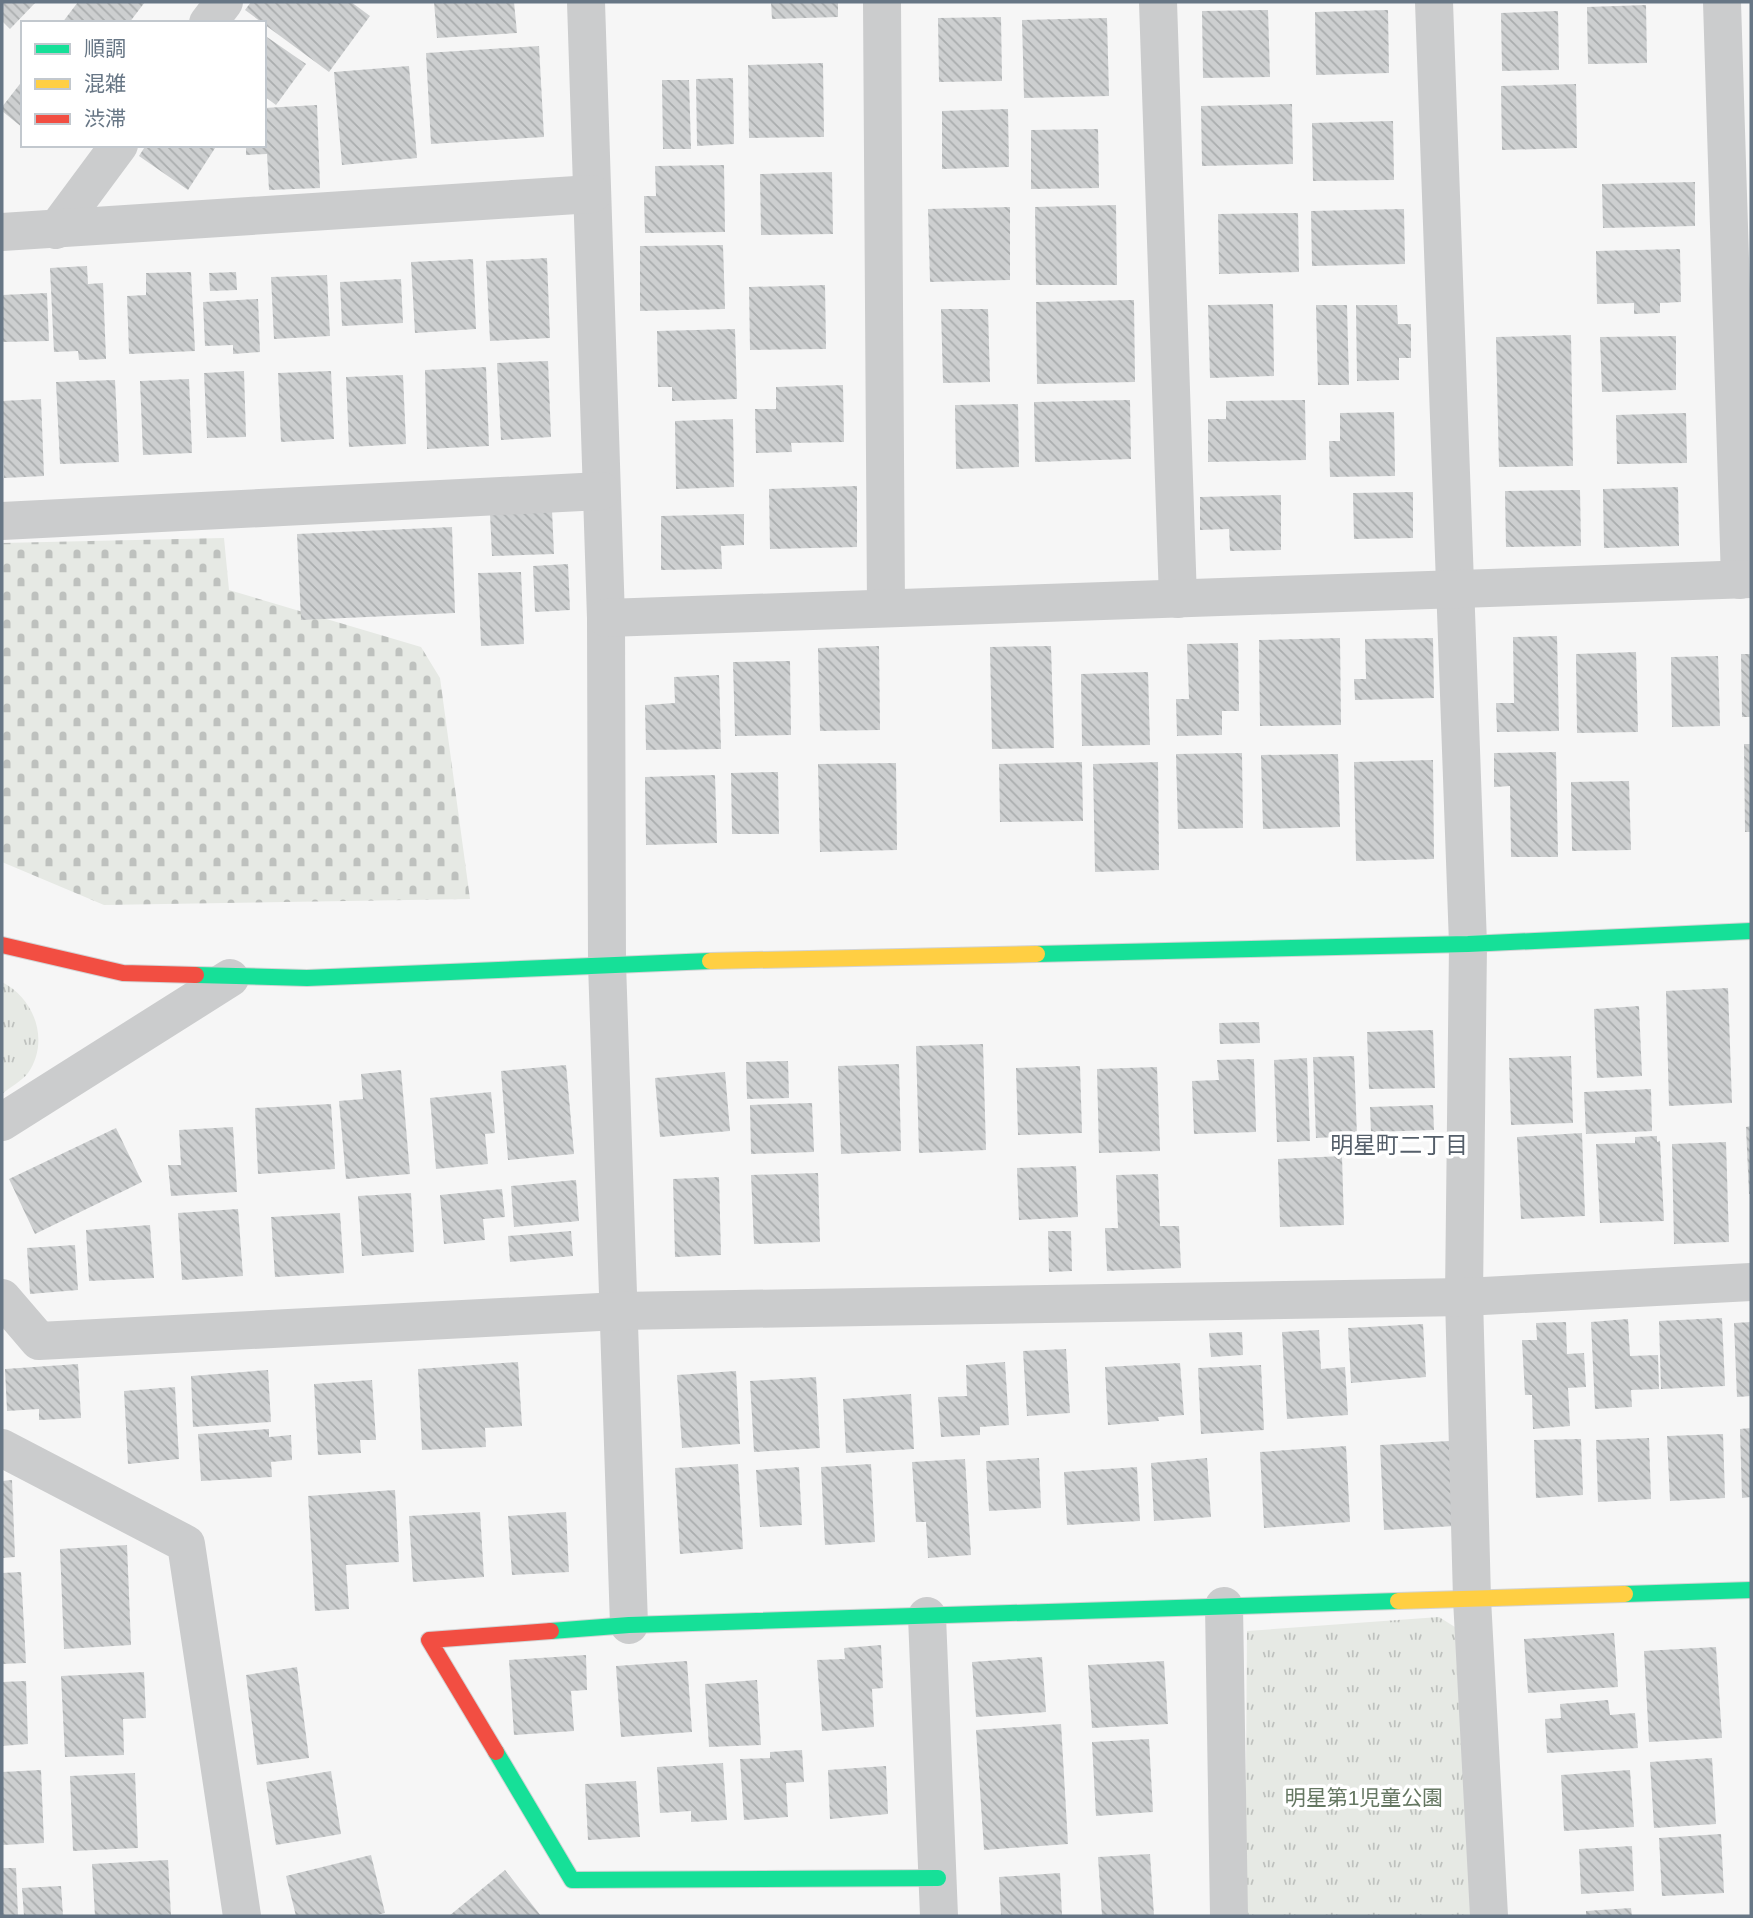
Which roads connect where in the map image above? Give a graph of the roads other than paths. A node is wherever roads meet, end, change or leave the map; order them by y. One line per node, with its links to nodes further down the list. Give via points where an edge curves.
1 (224, 2): 7 (street)
2 (586, 2): 9 (street)
3 (882, 2): 17 (street)
4 (1158, 2): 16 (street)
5 (1434, 2): 15 (street)
6 (1722, 2): 14 (street)
7 (210, 21)
8 (117, 147): 10 (street)
9 (592, 194): 10 (street); 12 (street)
10 (56, 230): 11 (street)
11 (2, 232)
12 (601, 491): 13 (street); 18 (street)
13 (2, 521)
14 (1746, 580): 15 (street)
15 (1457, 590): 16 (street); 20 (street)
16 (1178, 599): 17 (street)
17 (886, 608): 18 (street)
18 (606, 618): 22 (street)
19 (1751, 931): 20 (street)
20 (1468, 944): 22 (street); 26 (street)
21 (2, 945): 23 (street, via 123,973)
22 (607, 963): 23 (street); 28 (street)
23 (230, 978): 24 (street)
24 (2, 1122)
25 (1751, 1282): 26 (street)
26 (1464, 1297): 28 (street); 31 (street)
27 (2, 1298): 28 (street, via 39,1341)
28 (619, 1311): 34 (street)
29 (2, 1448): 36 (street, via 186,1544)
30 (1751, 1590): 31 (street)
31 (1472, 1599): 32 (street); 39 (street)
32 (1224, 1606): 33 (street); 38 (street)
33 (927, 1616): 34 (street); 35 (street)
34 (629, 1625): 35 (street, via 429,1640 572,1880)
35 (938, 1878): 37 (street)
36 (242, 1916)
37 (939, 1916)
38 (1229, 1916)
39 (1489, 1916)

